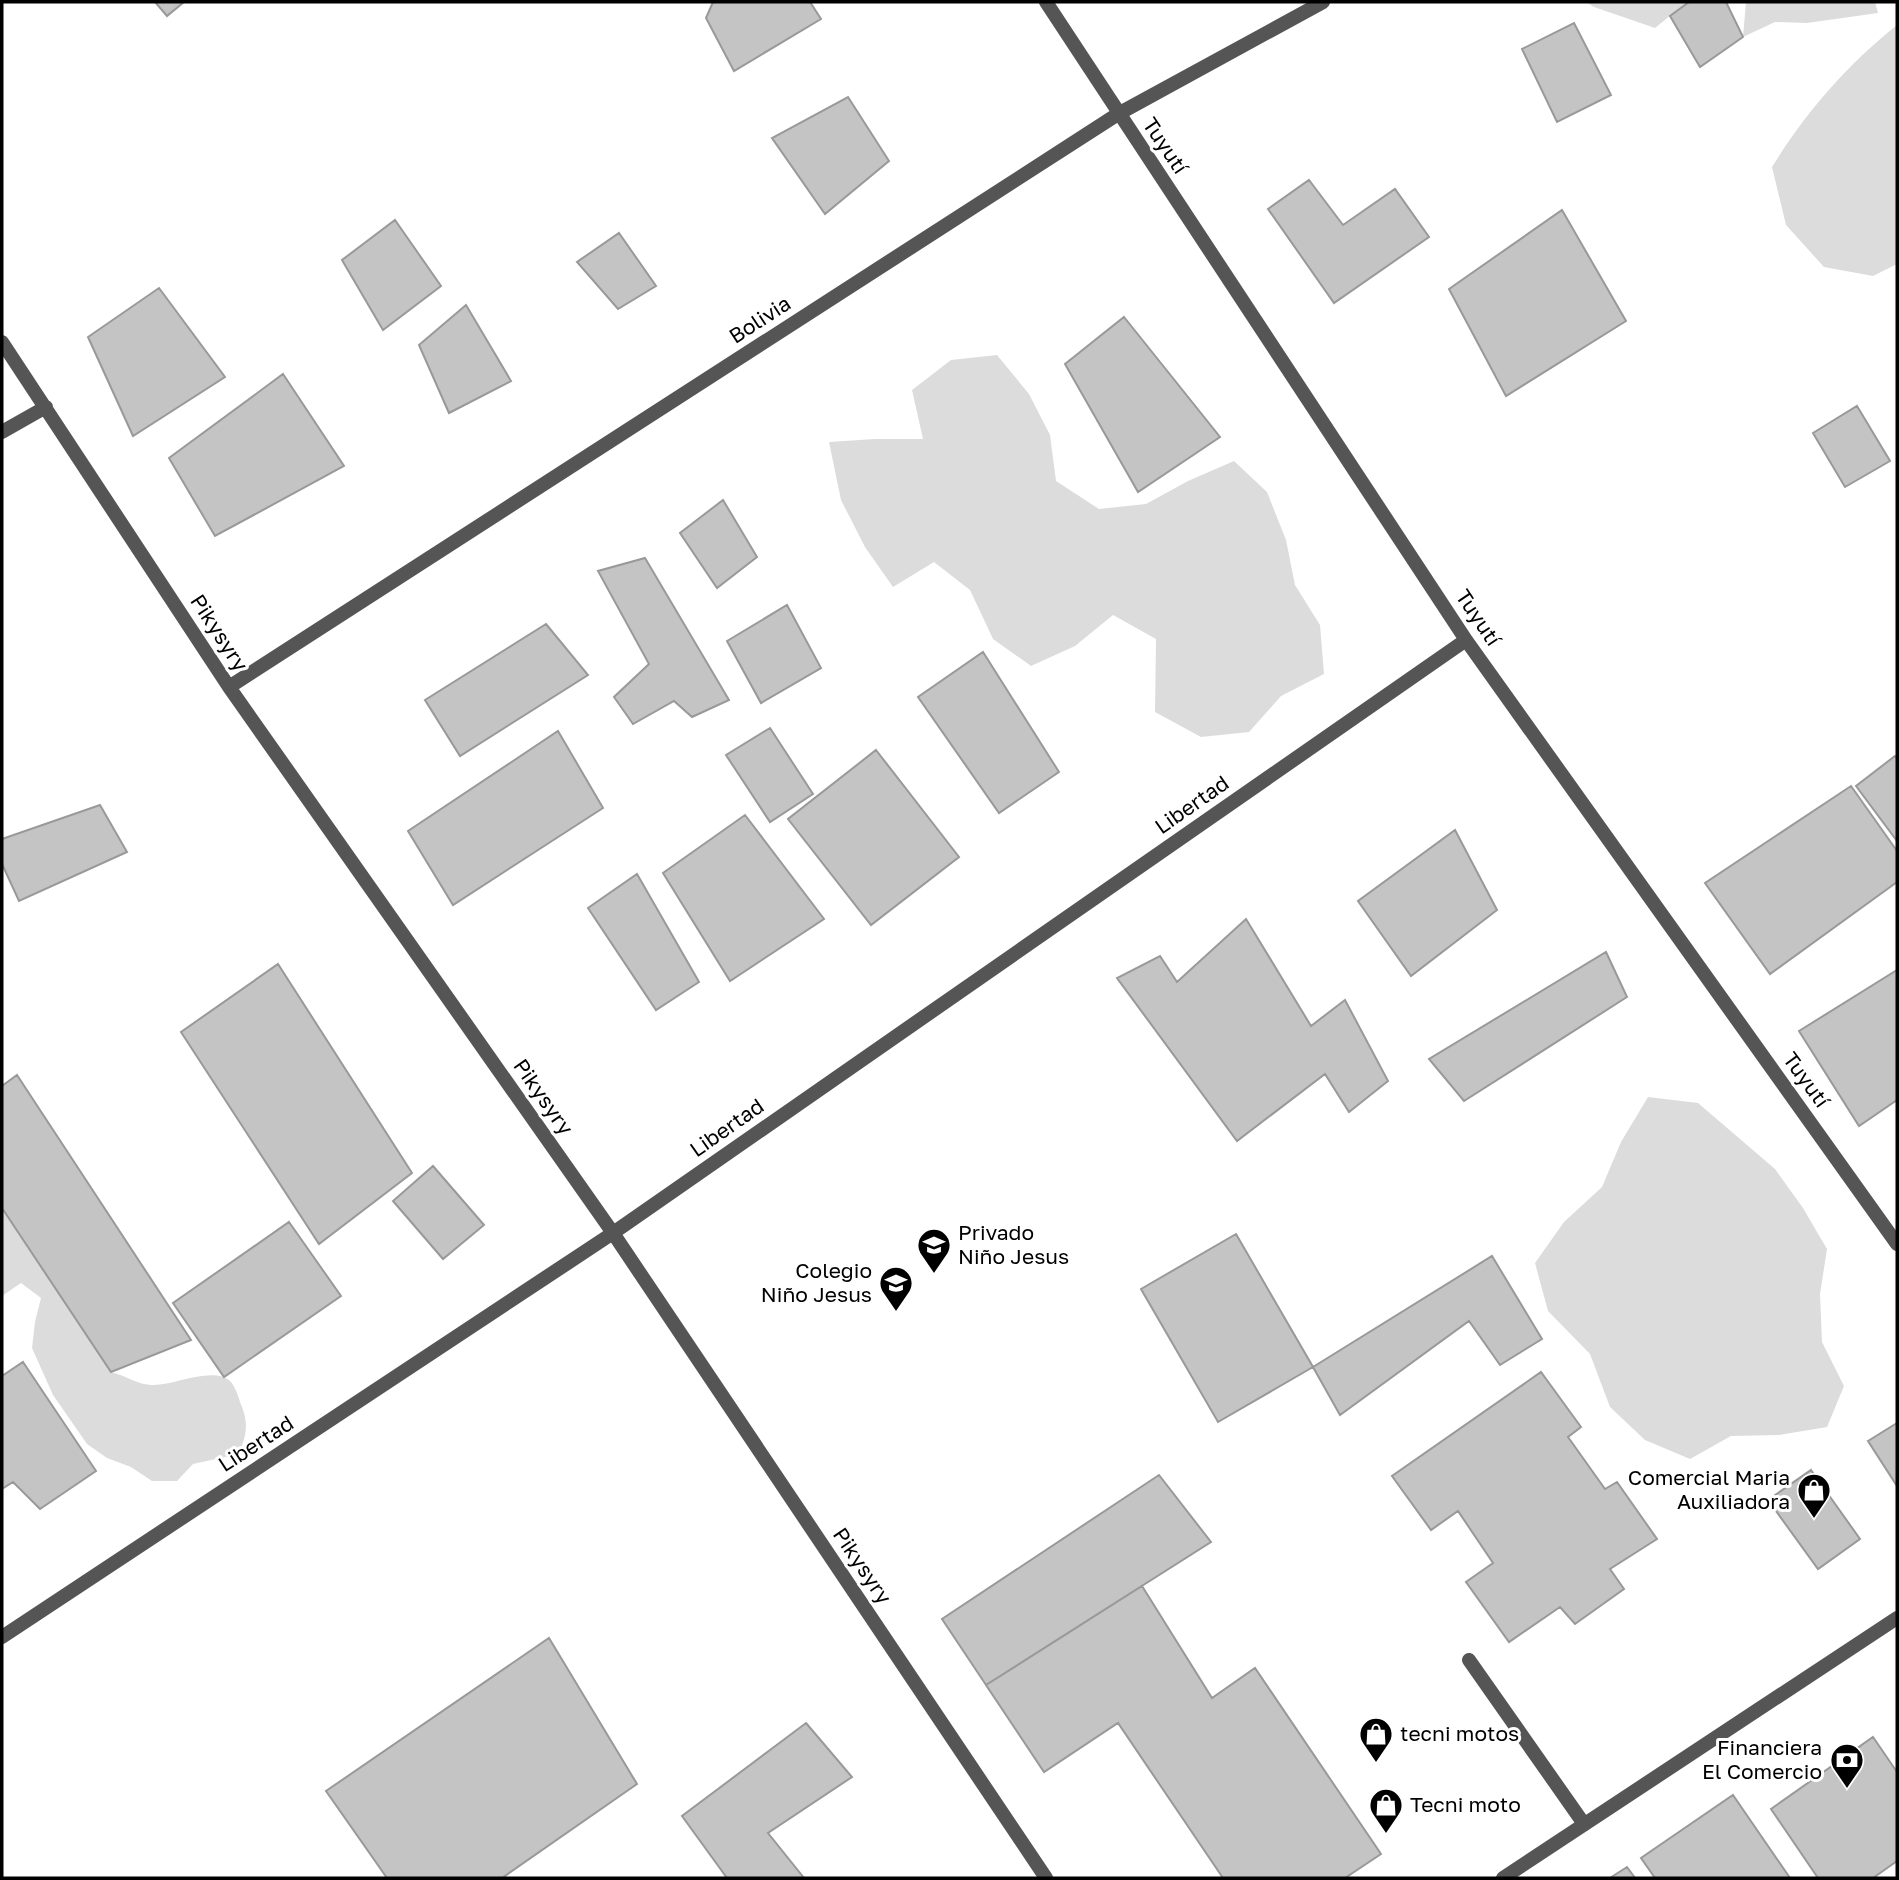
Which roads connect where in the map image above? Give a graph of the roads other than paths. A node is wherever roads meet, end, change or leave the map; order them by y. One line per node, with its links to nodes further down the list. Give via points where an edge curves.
1 (1046, 2): 3 (street, Tuyutí)
2 (1322, 2): 3 (street, Bolivia)
3 (1118, 114): 7 (street, Tuyutí); 8 (street, Bolivia)
4 (2, 342): 5 (street, Pikysyry)
5 (46, 407): 6 (street); 8 (street, Pikysyry)
6 (2, 432)
7 (1466, 640): 9 (street, Libertad); 10 (street, Tuyutí)
8 (229, 687): 9 (street, Pikysyry)
9 (613, 1233): 12 (street, Libertad); 15 (street, Pikysyry)
10 (1897, 1244)
11 (1897, 1618): 14 (street)
12 (2, 1637)
13 (1469, 1660): 14 (street)
14 (1584, 1824): 16 (street)
15 (1046, 1878)
16 (1503, 1878)

